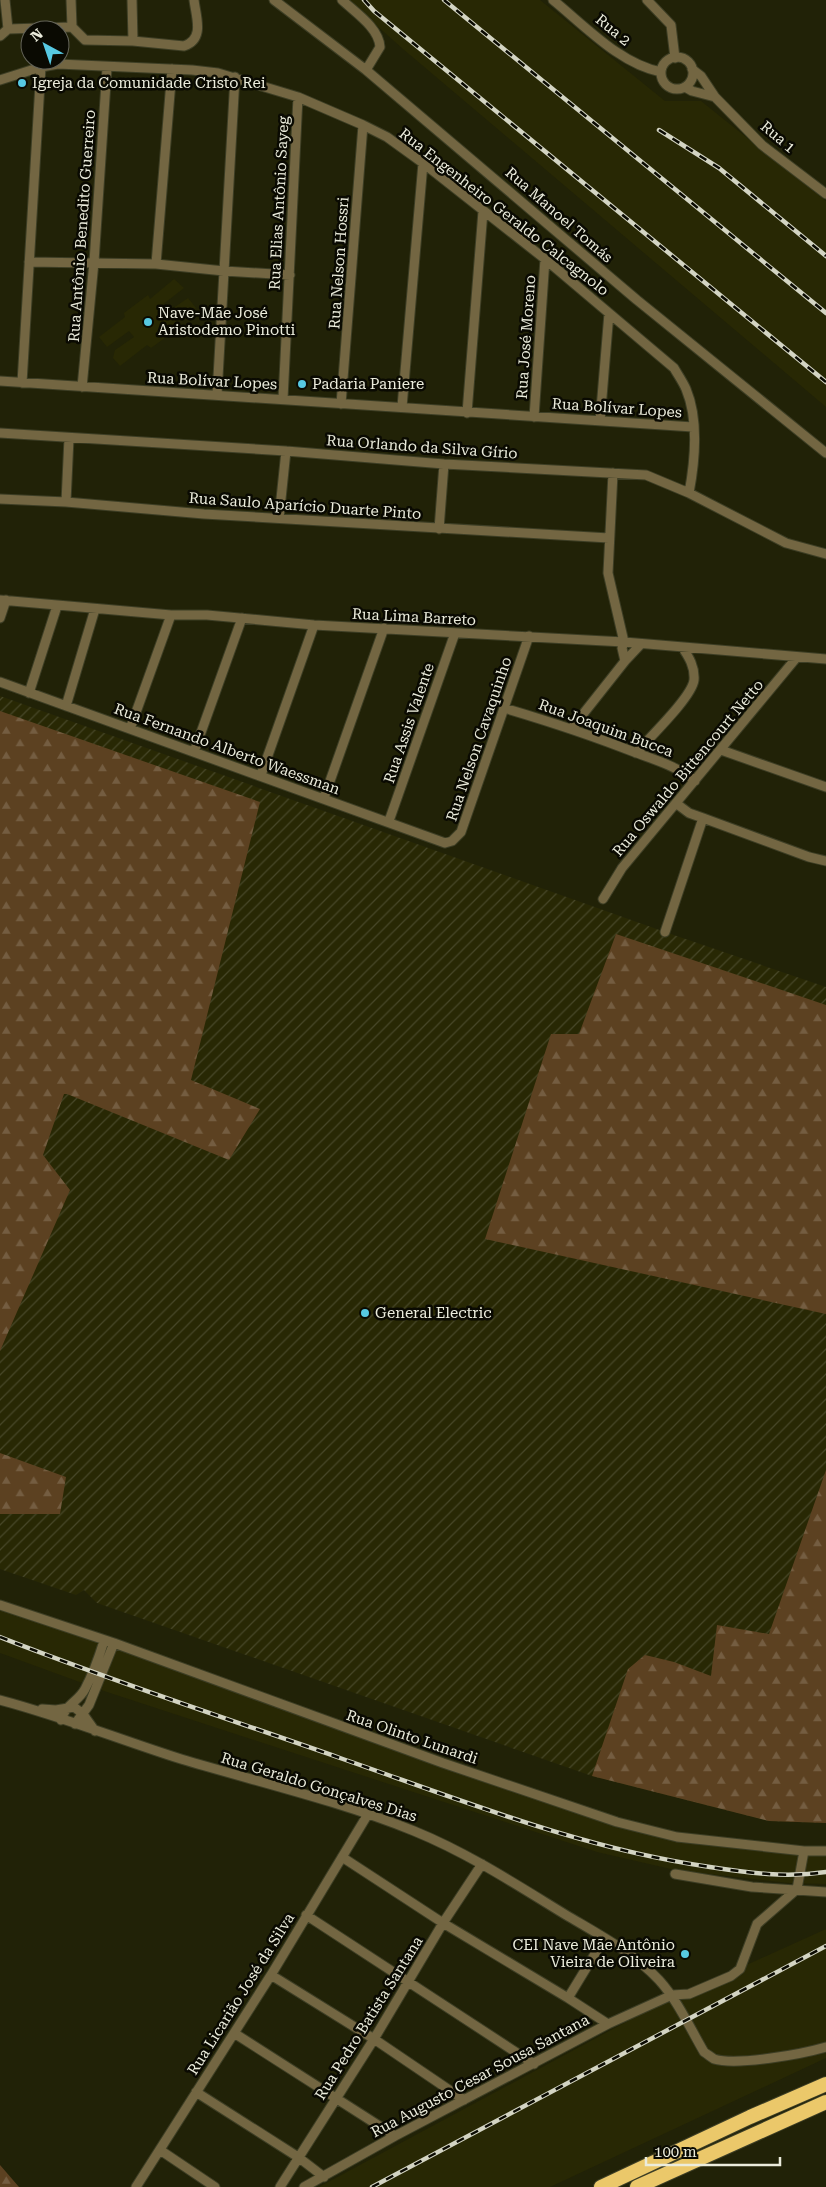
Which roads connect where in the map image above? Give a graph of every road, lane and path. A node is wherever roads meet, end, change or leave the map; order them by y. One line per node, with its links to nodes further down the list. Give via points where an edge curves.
1 (5, 0): 10 (street)
2 (71, 0): 9 (street)
3 (132, 0): 12 (street)
4 (194, 0): 12 (street, via 198,30 191,44 178,46)
5 (274, 0): 20 (street, Rua Manoel Tomás)
6 (342, 0): 20 (street, via 378,36 380,48)
7 (553, 0): 21 (street, Rua 2, via 623,57 644,69)
8 (647, 0): 13 (street, via 671,24)
9 (72, 27): 10 (street); 12 (street, via 85,40)
10 (8, 29): 11 (street)
11 (0, 36)
12 (133, 41)
13 (675, 58): 17 (street, via 682,58); 21 (street, via 666,62)
14 (70, 64): 15 (street, Rua Engenheiro Geraldo Calcagnolo)
15 (107, 68): 16 (street, Rua Engenheiro Geraldo Calcagnolo); 33 (street, Rua Antônio Benedito Guerreiro)
16 (172, 69): 22 (street, Rua Engenheiro Geraldo Calcagnolo); 34 (street)
17 (692, 69): 24 (street, via 690,82); 25 (street, Rua 1, via 701,76)
18 (32, 70): 23 (street, Rua Engenheiro Geraldo Calcagnolo)
19 (41, 70): 32 (street)
20 (366, 70): 52 (street, Rua Manoel Tomás, via 637,300)
21 (661, 72): 24 (street, via 668,86 676,89)
22 (235, 77): 26 (street, Rua Engenheiro Geraldo Calcagnolo); 35 (street)
23 (0, 80)
24 (685, 87): 25 (street, Rua 1)
25 (715, 97): 29 (street, Rua 1, via 762,144)
26 (298, 98): 27 (street, Rua Engenheiro Geraldo Calcagnolo); 36 (street, Rua Elias Antônio Sayeg)
27 (363, 125): 28 (street, Rua Engenheiro Geraldo Calcagnolo, via 387,137); 43 (street, Rua Nelson Hossri)
28 (423, 163): 30 (street, Rua Engenheiro Geraldo Calcagnolo); 44 (street)
29 (826, 194)
30 (483, 211): 31 (street, Rua Engenheiro Geraldo Calcagnolo); 45 (street)
31 (545, 259): 37 (street, Rua Engenheiro Geraldo Calcagnolo); 46 (street, Rua José Moreno)
32 (29, 262): 33 (street); 39 (street)
33 (94, 262): 34 (street); 40 (street, Rua Antônio Benedito Guerreiro)
34 (156, 264): 35 (street)
35 (224, 271): 36 (street); 41 (street)
36 (290, 275): 42 (street, Rua Elias Antônio Sayeg)
37 (609, 312): 47 (street); 48 (street, Rua Engenheiro Geraldo Calcagnolo, via 674,368 686,388 692,408)
38 (0, 381): 39 (street, Rua Bolívar Lopes)
39 (22, 383): 40 (street, Rua Bolívar Lopes)
40 (82, 387): 41 (street, Rua Bolívar Lopes)
41 (217, 395): 42 (street, Rua Bolívar Lopes)
42 (283, 399): 43 (street, Rua Bolívar Lopes)
43 (341, 404): 44 (street, Rua Bolívar Lopes)
44 (402, 407): 45 (street, Rua Bolívar Lopes)
45 (467, 413): 46 (street, Rua Bolívar Lopes)
46 (534, 417): 47 (street, Rua Bolívar Lopes)
47 (600, 421): 48 (street, Rua Bolívar Lopes)
48 (692, 427): 55 (street, Rua Engenheiro Geraldo Calcagnolo, via 695,444)
49 (0, 433): 50 (street, Rua Orlando da Silva Gírio)
50 (69, 438): 51 (street, Rua Orlando da Silva Gírio); 57 (street)
51 (286, 451): 53 (street, Rua Orlando da Silva Gírio); 58 (street)
52 (826, 453)
53 (444, 464): 54 (street, Rua Orlando da Silva Gírio); 59 (street)
54 (613, 473): 55 (street, Rua Orlando da Silva Gírio, via 646,475); 60 (street)
55 (689, 493): 61 (street, Rua Orlando da Silva Gírio, via 786,543)
56 (0, 499): 57 (street, Rua Saulo Aparício Duarte Pinto)
57 (66, 502): 58 (street, Rua Saulo Aparício Duarte Pinto)
58 (279, 518): 59 (street, Rua Saulo Aparício Duarte Pinto)
59 (439, 529): 60 (street, Rua Saulo Aparício Duarte Pinto)
60 (609, 538): 72 (street, via 608,573)
61 (826, 554)
62 (3, 600): 63 (street, Rua Lima Barreto); 66 (street)
63 (57, 606): 64 (street, Rua Lima Barreto); 81 (street)
64 (96, 609): 65 (street, Rua Lima Barreto); 82 (street)
65 (171, 615): 67 (street, Rua Lima Barreto); 85 (street)
66 (0, 618)
67 (242, 618): 68 (street, Rua Lima Barreto); 87 (street)
68 (314, 625): 69 (street, Rua Lima Barreto); 89 (street)
69 (384, 628): 70 (street, Rua Lima Barreto); 92 (street)
70 (456, 633): 71 (street, Rua Lima Barreto); 95 (street, Rua Assis Valente)
71 (529, 636): 72 (street, Rua Lima Barreto); 83 (street, Rua Nelson Cavaquinho)
72 (624, 642): 73 (street, Rua Lima Barreto); 79 (street)
73 (641, 644): 74 (street, Rua Lima Barreto); 79 (street)
74 (682, 647): 75 (street, Rua Lima Barreto); 78 (street)
75 (694, 648): 76 (street, Rua Lima Barreto); 78 (street)
76 (797, 657): 77 (street, Rua Lima Barreto); 86 (street, Rua Oswaldo Bittencourt Netto)
77 (826, 659)
78 (690, 660): 88 (street, via 694,676 692,688)
79 (624, 661): 84 (street)
80 (0, 682): 81 (street, Rua Fernando Alberto Waessman)
81 (29, 693): 82 (street, Rua Fernando Alberto Waessman)
82 (66, 706): 85 (street, Rua Fernando Alberto Waessman)
83 (504, 708): 84 (street, Rua Joaquim Bucca); 96 (street, Rua Nelson Cavaquinho, via 461,832 452,841)
84 (572, 728): 88 (street, Rua Joaquim Bucca)
85 (130, 729): 87 (street, Rua Fernando Alberto Waessman)
86 (721, 750): 90 (street, Rua Oswaldo Bittencourt Netto); 91 (street)
87 (194, 752): 89 (street, Rua Fernando Alberto Waessman)
88 (636, 753): 90 (street, Rua Joaquim Bucca, via 683,770)
89 (261, 775): 92 (street, Rua Fernando Alberto Waessman)
90 (695, 781): 93 (street, Rua Oswaldo Bittencourt Netto)
91 (826, 788)
92 (324, 798): 95 (street, Rua Fernando Alberto Waessman)
93 (677, 804): 94 (street); 98 (street, Rua Oswaldo Bittencourt Netto, via 622,868)
94 (703, 818): 97 (street); 99 (street)
95 (389, 821): 96 (street, Rua Fernando Alberto Waessman)
96 (445, 842)
97 (826, 861)
98 (603, 899)
99 (665, 932)
100 (0, 1604): 101 (street, Rua Olinto Lunardi)
101 (104, 1641): 102 (street, Rua Olinto Lunardi); 104 (street, via 85,1689)
102 (114, 1643): 106 (street); 111 (street, Rua Olinto Lunardi, via 442,1763 618,1822 677,1837)
103 (0, 1700): 105 (street, Rua Geraldo Gonçalves Dias)
104 (68, 1707): 105 (street, Rua Geraldo Gonçalves Dias); 106 (street); 107 (street)
105 (33, 1709): 107 (street, Rua Geraldo Gonçalves Dias)
106 (83, 1714): 108 (street); 109 (street)
107 (61, 1720): 108 (street, Rua Geraldo Gonçalves Dias)
108 (74, 1724): 109 (street, Rua Geraldo Gonçalves Dias)
109 (95, 1731): 110 (street, Rua Geraldo Gonçalves Dias)
110 (368, 1814): 113 (street, Rua Licarião José da Silva); 114 (street, Rua Geraldo Gonçalves Dias, via 414,1831)
111 (804, 1851): 112 (street, Rua Olinto Lunardi); 116 (street)
112 (826, 1851)
113 (342, 1858): 118 (street, Rua Licarião José da Silva); 119 (street)
114 (482, 1864): 119 (street, Rua Pedro Batista Santana); 120 (street, Rua Geraldo Gonçalves Dias)
115 (676, 1874): 116 (street, via 752,1886)
116 (797, 1889): 117 (street); 123 (street, Rua Augusto Cesar Sousa Santana, via 757,1924 740,1969 689,1994)
117 (826, 1892)
118 (306, 1915): 121 (street, Rua Licarião José da Silva); 122 (street)
119 (443, 1923): 122 (street, Rua Pedro Batista Santana); 124 (street)
120 (604, 1939): 123 (street, Rua Geraldo Gonçalves Dias, via 659,1979); 124 (street)
121 (271, 1975): 126 (street, Rua Licarião José da Silva); 127 (street)
122 (409, 1982): 127 (street, Rua Pedro Batista Santana); 129 (street)
123 (672, 1995): 125 (street, Rua Augusto Cesar Sousa Santana); 128 (street, Rua Geraldo Gonçalves Dias, via 704,2052 713,2058 752,2060)
124 (568, 1998): 125 (street)
125 (608, 2024): 129 (street, Rua Augusto Cesar Sousa Santana)
126 (234, 2034): 131 (street, Rua Licarião José da Silva); 132 (street)
127 (374, 2039): 132 (street, Rua Pedro Batista Santana); 133 (street)
128 (826, 2047)
129 (534, 2064): 133 (street, Rua Augusto Cesar Sousa Santana)
130 (826, 2084): 145 (highway)
131 (196, 2092): 138 (street, Rua Licarião José da Silva); 139 (street)
132 (336, 2098): 137 (street); 139 (street, Rua Pedro Batista Santana)
133 (464, 2100): 137 (street, Rua Augusto Cesar Sousa Santana)
134 (826, 2102): 136 (highway)
135 (826, 2107): 136 (highway)
136 (802, 2112): 146 (highway)
137 (395, 2136): 140 (street, Rua Augusto Cesar Sousa Santana)
138 (160, 2150): 141 (street, Rua Licarião José da Silva); 142 (street)
139 (298, 2158): 140 (street); 143 (street, Rua Pedro Batista Santana)
140 (324, 2177): 144 (street, Rua Augusto Cesar Sousa Santana)
141 (136, 2187)
142 (215, 2187)
143 (280, 2187)
144 (304, 2187)
145 (601, 2187)
146 (638, 2187)

